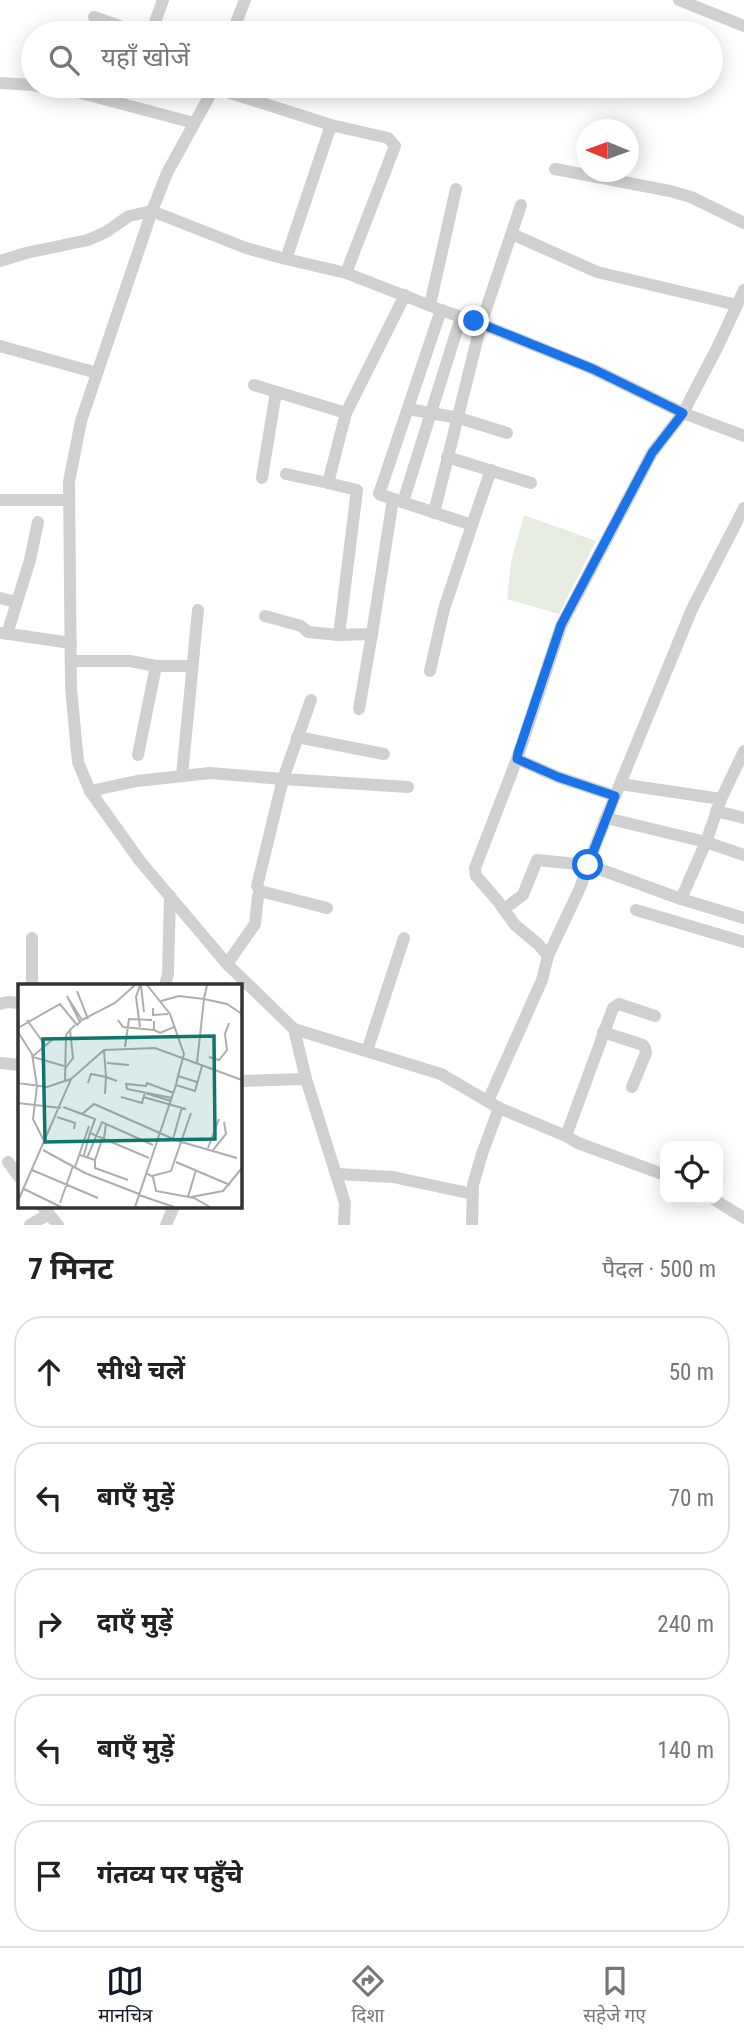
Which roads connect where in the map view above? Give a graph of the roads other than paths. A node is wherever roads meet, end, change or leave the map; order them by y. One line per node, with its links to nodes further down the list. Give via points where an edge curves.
1 (163, 0): 6 (street)
2 (245, 0): 7 (street)
3 (679, 0): 8 (street)
4 (94, 17): 5 (street)
5 (105, 21)
6 (155, 21)
7 (237, 21)
8 (744, 26)
9 (0, 83): 10 (street)
10 (21, 85)
11 (100, 98): 14 (street)
12 (209, 98): 14 (street)
13 (249, 98): 15 (street)
14 (194, 123): 19 (street)
15 (331, 125): 22 (street); 24 (street, via 388,138 395,146)
16 (555, 169): 20 (street, via 691,197)
17 (456, 189): 28 (street)
18 (521, 205): 21 (street)
19 (152, 211): 22 (street); 23 (street, via 129,216 88,240); 32 (street)
20 (744, 223)
21 (512, 234): 27 (street, via 597,272); 30 (street)
22 (286, 259): 24 (street)
23 (0, 261)
24 (346, 274): 26 (street)
25 (744, 290): 27 (street)
26 (405, 295): 28 (street); 36 (street)
27 (737, 305): 37 (street)
28 (436, 308): 29 (street); 35 (street)
29 (461, 317): 30 (street); 38 (street)
30 (481, 324): 37 (street, via 593,369); 39 (street)
31 (0, 346): 32 (street)
32 (97, 373): 50 (street, via 81,421)
33 (254, 385): 34 (street)
34 (276, 392): 36 (street); 45 (street)
35 (408, 409): 38 (street); 49 (street)
36 (346, 413): 46 (street)
37 (683, 413): 41 (street); 75 (street, via 652,453 561,625)
38 (429, 414): 39 (street); 52 (street)
39 (458, 418): 40 (street); 42 (street)
40 (507, 433)
41 (744, 436)
42 (447, 457): 43 (street); 54 (street)
43 (491, 470): 47 (street); 56 (street)
44 (286, 474): 46 (street)
45 (262, 478)
46 (328, 483): 48 (street)
47 (531, 483)
48 (356, 490): 49 (street); 63 (street)
49 (379, 494): 52 (street)
50 (69, 499): 51 (street); 64 (street)
51 (0, 500)
52 (398, 501): 54 (street); 62 (street)
53 (744, 508): 79 (street, via 692,609)
54 (434, 513): 56 (street)
55 (38, 522): 58 (street)
56 (471, 525): 68 (street, via 444,608)
57 (0, 598): 58 (street)
58 (16, 602): 61 (street)
59 (198, 610): 67 (street)
60 (265, 616): 63 (street, via 301,625 308,632)
61 (4, 634): 64 (street)
62 (372, 634): 63 (street); 70 (street)
63 (339, 635)
64 (71, 643): 65 (street)
65 (71, 661): 66 (street); 80 (street, via 78,762)
66 (156, 666): 67 (street); 74 (street)
67 (191, 666): 76 (street)
68 (430, 671)
69 (311, 700): 71 (street)
70 (359, 709)
71 (297, 737): 73 (street); 77 (street)
72 (744, 751): 81 (street)
73 (384, 754)
74 (138, 755)
75 (517, 759): 79 (street, via 558,777); 91 (street, via 475,868 476,876)
76 (182, 776): 77 (street, via 210,773); 80 (street)
77 (282, 779): 78 (street); 87 (street, via 257,886)
78 (408, 786)
79 (617, 790): 81 (street); 82 (street)
80 (90, 791): 88 (street)
81 (718, 805): 83 (street); 84 (street)
82 (606, 818): 84 (street); 86 (street)
83 (744, 818)
84 (706, 842): 85 (street); 89 (street)
85 (744, 855)
86 (588, 865): 89 (street); 91 (street, via 537,860 523,895); 97 (street)
87 (260, 891): 90 (street); 98 (street, via 255,924)
88 (170, 896): 98 (street); 100 (street)
89 (681, 899): 93 (street)
90 (327, 908)
91 (504, 909): 97 (street)
92 (636, 911): 96 (street)
93 (744, 918)
94 (404, 938): 106 (street)
95 (33, 939): 99 (street)
96 (744, 942)
97 (548, 956): 112 (street)
98 (228, 964): 104 (street)
99 (32, 984)
100 (166, 984)
101 (18, 1003): 102 (street)
102 (0, 1004)
103 (655, 1016): 105 (street, via 615,1005)
104 (294, 1029): 106 (street); 109 (street)
105 (603, 1032): 111 (street, via 646,1048); 113 (street)
106 (367, 1051): 112 (street, via 441,1074)
107 (0, 1063): 108 (street)
108 (18, 1065)
109 (306, 1079): 110 (street); 116 (street)
110 (242, 1081)
111 (632, 1087)
112 (494, 1105): 113 (street); 118 (street)
113 (566, 1136): 115 (street)
114 (8, 1162): 117 (street)
115 (660, 1173)
116 (337, 1174): 118 (street, via 393,1177); 126 (street, via 345,1203)
117 (18, 1176)
118 (473, 1194): 127 (street)
119 (721, 1204): 122 (street)
120 (173, 1208): 125 (street)
121 (46, 1210): 123 (street); 124 (street)
122 (744, 1218)
123 (30, 1225)
124 (58, 1225)
125 (166, 1225)
126 (344, 1225)
127 (472, 1225)

